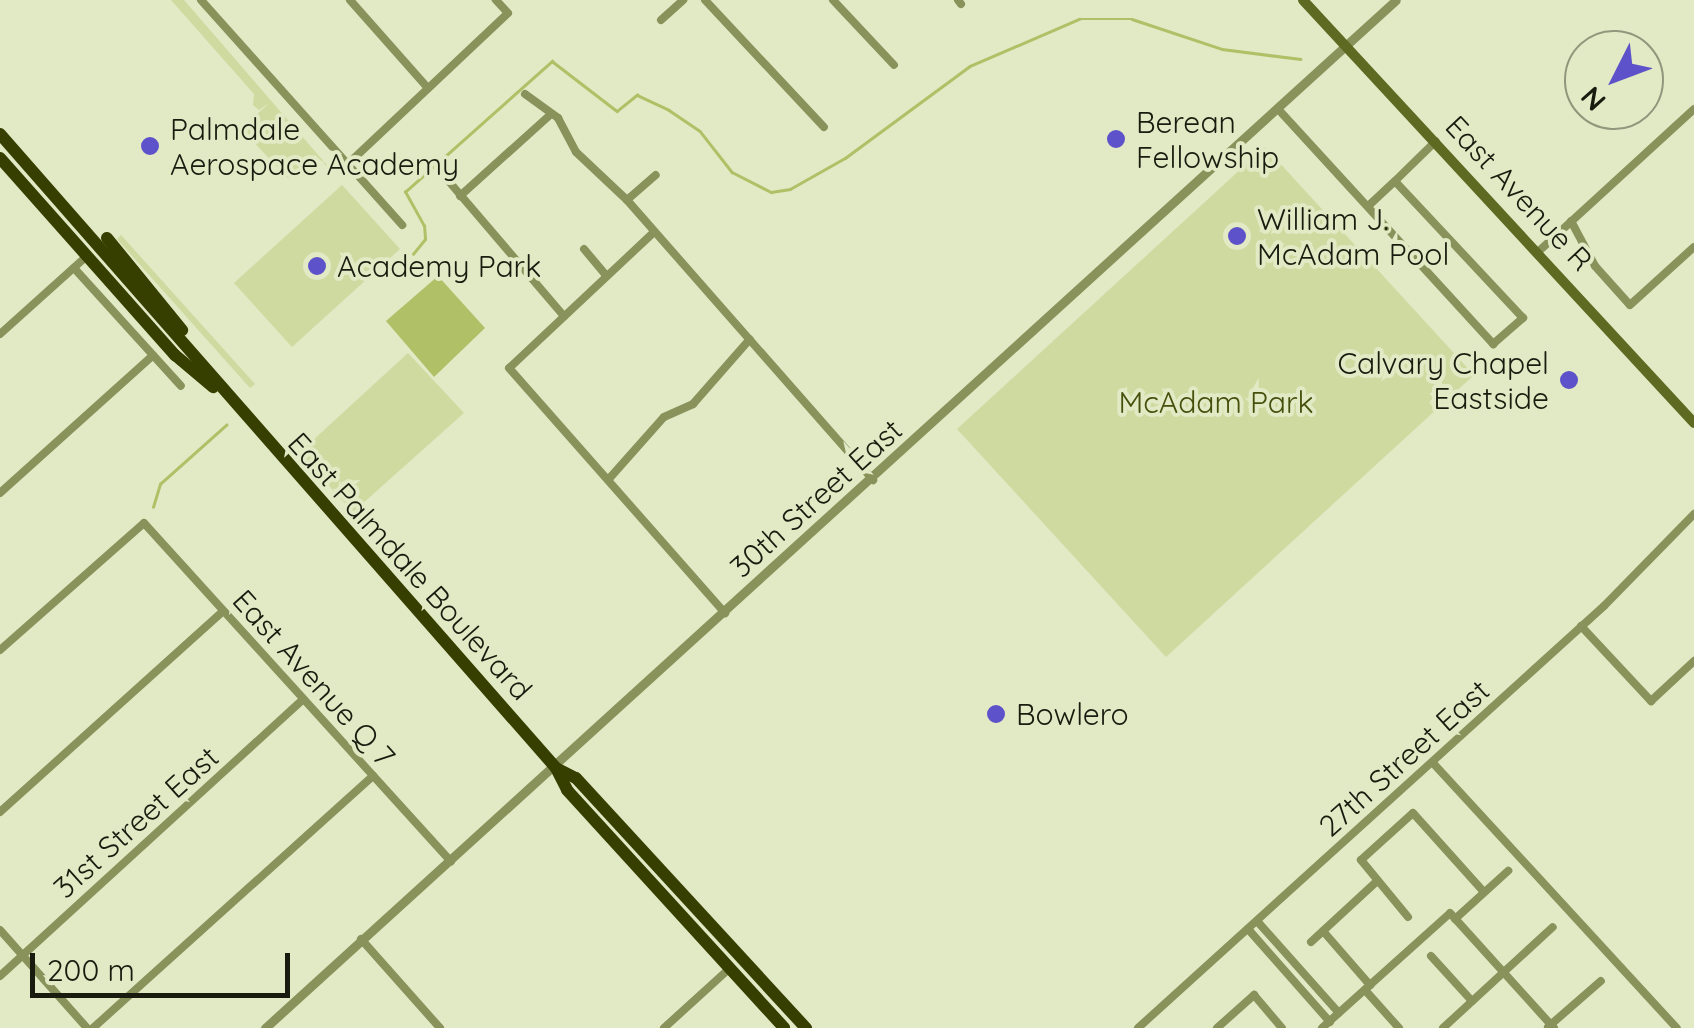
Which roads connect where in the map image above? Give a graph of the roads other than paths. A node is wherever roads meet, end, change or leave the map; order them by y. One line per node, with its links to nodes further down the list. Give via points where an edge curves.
1 (201, 0): 21 (street)
2 (350, 0): 12 (street)
3 (496, 0): 12 (street, via 508,14)
4 (683, 0): 9 (street)
5 (705, 0): 17 (street)
6 (833, 0): 11 (street)
7 (1304, 0): 10 (main road, East Avenue R)
8 (1396, 0): 10 (street, 30th Street East)
9 (661, 20)
10 (1347, 45): 14 (street, 30th Street East); 19 (main road, East Avenue R)
11 (894, 65)
12 (427, 87): 21 (street)
13 (525, 94): 16 (street)
14 (1278, 109): 27 (street); 47 (street, 30th Street East)
15 (1694, 109): 28 (street)
16 (551, 114): 25 (street); 26 (street, via 576,152)
17 (824, 127)
18 (1, 134): 41 (highway, East Palmdale Boulevard)
19 (1436, 141): 24 (street); 34 (main road, East Avenue R)
20 (0, 158): 35 (highway, East Palmdale Boulevard)
21 (350, 162): 29 (street)
22 (440, 171): 25 (street)
23 (656, 175): 26 (street)
24 (1395, 181): 27 (street); 27 (street, via 1523,318 1493,344)
25 (460, 196): 38 (street)
26 (626, 200): 30 (street)
27 (1368, 206)
28 (1570, 222): 32 (street, via 1595,266 1630,305); 34 (street)
29 (402, 225)
30 (653, 232): 37 (street); 40 (street)
31 (107, 238): 41 (highway, via 168,307)
32 (1694, 248)
33 (584, 249): 37 (street)
34 (1540, 251): 45 (main road, East Avenue R)
35 (88, 256): 36 (street); 44 (highway, East Palmdale Boulevard, via 176,355)
36 (74, 268): 39 (street); 42 (street)
37 (608, 276): 38 (street)
38 (564, 316): 46 (street, via 509,368)
39 (0, 334)
40 (750, 339): 46 (street, via 692,404 664,417); 47 (street)
41 (186, 342): 44 (highway, East Palmdale Boulevard)
42 (153, 356): 43 (street); 48 (street)
43 (180, 386)
44 (226, 398): 57 (highway, East Palmdale Boulevard)
45 (1694, 423)
46 (608, 480): 51 (street)
47 (874, 480): 51 (street, 30th Street East)
48 (0, 493)
49 (1694, 514): 52 (street, 27th Street East)
50 (223, 612): 53 (street, East Avenue Q 7, via 144,523); 55 (street, East Avenue Q 7); 59 (street)
51 (725, 614): 57 (street, 30th Street East)
52 (1581, 626): 54 (street, via 1651,701); 56 (street, 27th Street East)
53 (0, 650)
54 (1694, 661)
55 (302, 700): 58 (street, East Avenue Q 7); 73 (street, 31st Street East)
56 (1432, 763): 66 (street, 27th Street East); 95 (street)
57 (556, 768): 60 (street, 30th Street East); 75 (highway, East Palmdale Boulevard, via 567,790); 89 (highway, East Palmdale Boulevard, via 576,778)
58 (373, 776): 60 (street, East Avenue Q 7); 84 (street)
59 (0, 812)
60 (451, 862): 71 (street, 30th Street East)
61 (1508, 871): 63 (street)
62 (1377, 882): 63 (street, via 1362,860 1413,813); 65 (street); 70 (street)
63 (1484, 892): 64 (street)
64 (1452, 916): 76 (street); 79 (street)
65 (1408, 917)
66 (1257, 922): 68 (street, 27th Street East); 81 (street)
67 (1553, 927): 76 (street)
68 (1248, 929): 82 (street); 90 (street, 27th Street East)
69 (0, 930): 73 (street)
70 (1324, 932): 72 (street); 79 (street)
71 (360, 940): 85 (street, 30th Street East); 86 (street)
72 (1311, 942)
73 (23, 955): 77 (street, 31st Street East); 84 (street)
74 (1431, 956): 80 (street)
75 (730, 968): 87 (street); 88 (highway, East Palmdale Boulevard)
76 (1504, 972): 80 (street); 83 (street)
77 (0, 976)
78 (1601, 980): 83 (street)
79 (1368, 987): 81 (street); 93 (street)
80 (1472, 1002): 94 (street)
81 (1339, 1013): 82 (street)
82 (1326, 1025)
83 (1551, 1027)
84 (90, 1028)
85 (265, 1028)
86 (440, 1028)
87 (664, 1028)
88 (784, 1028)
89 (806, 1028)
90 (1138, 1028)
91 (1217, 1028): 92 (street, via 1254,995)
92 (1282, 1028)
93 (1399, 1028)
94 (1442, 1028)
95 (1677, 1028)

